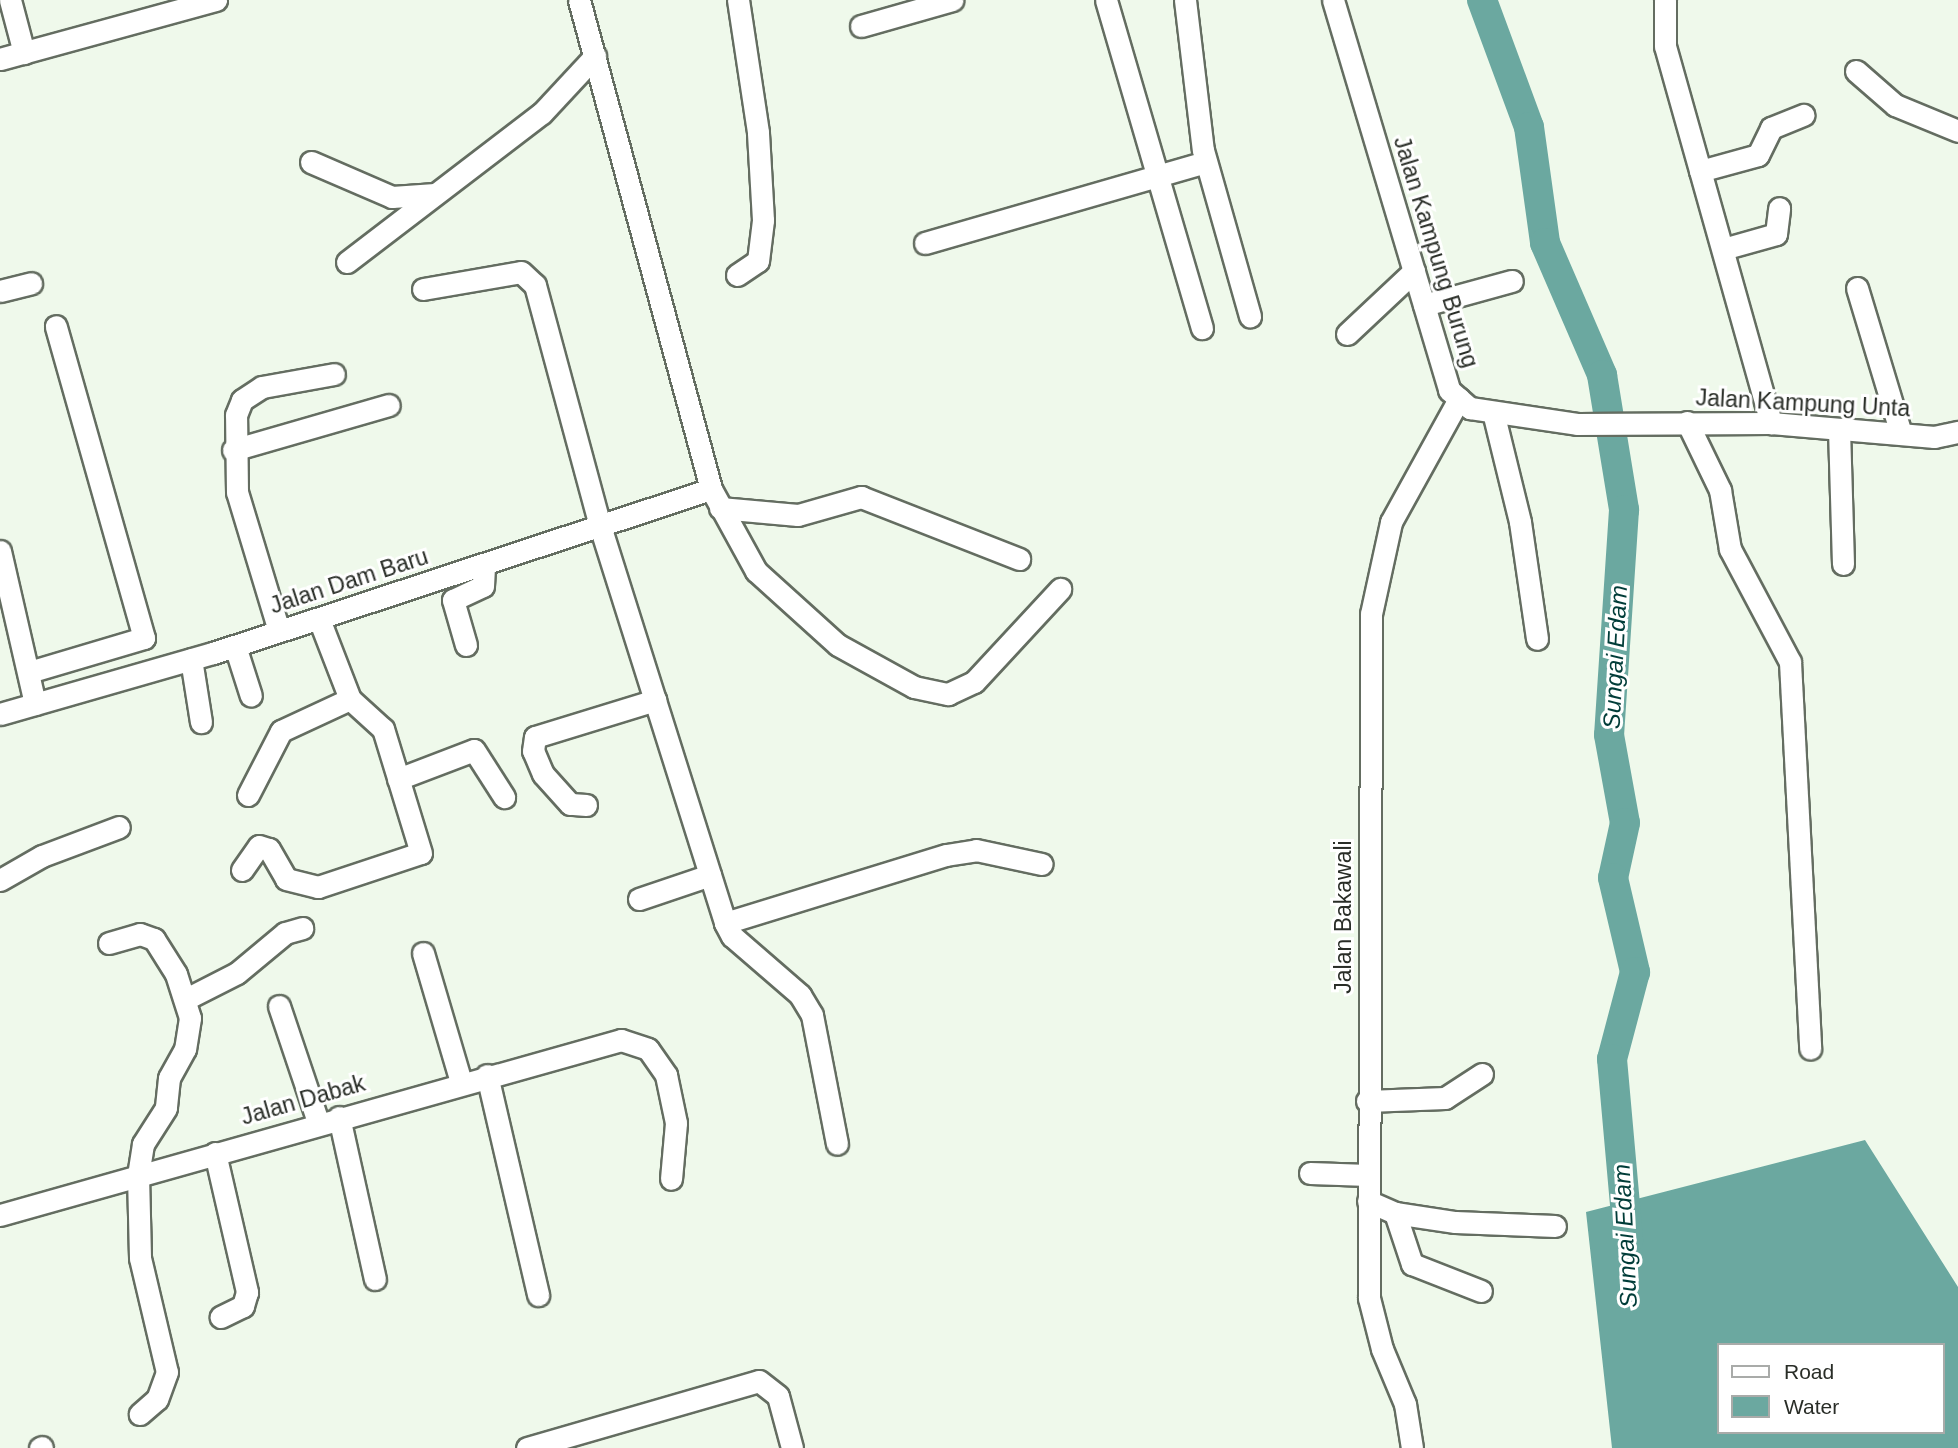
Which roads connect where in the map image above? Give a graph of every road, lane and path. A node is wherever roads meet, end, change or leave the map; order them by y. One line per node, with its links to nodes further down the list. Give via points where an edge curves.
1 (9, 0): 11 (street)
2 (216, 0): 11 (street)
3 (579, 0): 12 (street)
4 (738, 0): 27 (street, via 758,132 763,220 758,261)
5 (952, 0): 10 (street)
6 (1106, 0): 20 (street)
7 (1185, 0): 18 (street)
8 (1333, 0): 26 (street, Jalan Kampung Burung)
9 (1665, 0): 19 (street, via 1665,46)
10 (861, 26)
11 (24, 53): 13 (street)
12 (595, 56): 21 (street, via 542,113); 49 (street)
13 (0, 59)
14 (1856, 71): 16 (street, via 1895,105)
15 (1802, 115): 19 (street, via 1771,128 1758,155)
16 (1958, 131)
17 (311, 162): 21 (street, via 392,197)
18 (1206, 162): 20 (street); 34 (street)
19 (1700, 172): 24 (street)
20 (1156, 175): 23 (street); 36 (street)
21 (440, 193): 25 (street)
22 (1779, 208): 24 (street, via 1776,234)
23 (925, 243)
24 (1723, 250): 43 (street)
25 (346, 261)
26 (1414, 271): 33 (street, Jalan Kampung Burung); 37 (street)
27 (737, 275)
28 (1512, 281): 33 (street)
29 (32, 283): 32 (street)
30 (1857, 288): 47 (street)
31 (424, 289): 50 (street, via 521,272 529,276)
32 (0, 291)
33 (1424, 305): 39 (street, Jalan Kampung Burung, via 1449,390)
34 (1250, 316)
35 (56, 326): 63 (street, via 144,638)
36 (1202, 328)
37 (1347, 334)
38 (334, 374): 48 (street, via 262,387 242,400)
39 (1459, 399): 41 (street, Jalan Kampung Burung); 90 (street, Jalan Bakawali, via 1391,523 1371,614)
40 (389, 405): 48 (street)
41 (1494, 416): 44 (street, Jalan Kampung Burung); 59 (street, via 1520,523)
42 (1687, 422): 43 (street, Jalan Kampung Unta); 44 (street, Jalan Kampung Unta); 86 (street, via 1720,490 1730,549 1790,662)
43 (1771, 423): 45 (street, Jalan Kampung Unta)
44 (1644, 425)
45 (1839, 429): 47 (street, Jalan Kampung Unta); 53 (street)
46 (1958, 432): 47 (street, Jalan Kampung Unta)
47 (1900, 434)
48 (233, 450): 58 (street, via 237,492)
49 (716, 498): 50 (street, Jalan Dam Baru); 52 (street, via 798,515 860,497); 56 (street, via 756,571 804,618 838,645 929,692 948,694 974,682)
50 (601, 528): 54 (street, Jalan Dam Baru); 66 (street)
51 (0, 551): 55 (street)
52 (1019, 559)
53 (1843, 564)
54 (484, 566): 57 (street, Jalan Dam Baru); 60 (street, via 483,586 453,600)
55 (4, 579): 63 (street)
56 (1060, 589)
57 (319, 619): 58 (street, Jalan Dam Baru); 65 (street)
58 (279, 631): 61 (street, Jalan Dam Baru)
59 (1537, 639)
60 (466, 645)
61 (235, 646): 62 (street, Jalan Dam Baru); 64 (street)
62 (191, 660): 67 (street, Jalan Dam Baru); 69 (street)
63 (29, 672): 67 (street)
64 (251, 696)
65 (350, 699): 70 (street, via 383,729); 71 (street, via 281,731)
66 (655, 700): 73 (street, via 535,737 533,751 543,774 570,804); 77 (street)
67 (35, 704): 68 (street, Jalan Dam Baru)
68 (0, 714)
69 (201, 722)
70 (398, 779): 72 (street, via 474,750); 76 (street, via 421,853 415,860 302,887 286,879 269,849 259,846)
71 (248, 795)
72 (504, 797)
73 (586, 805)
74 (119, 827): 78 (street, via 43,856)
75 (1042, 864): 80 (street, via 976,850 946,855)
76 (243, 870)
77 (710, 875): 79 (street); 80 (street)
78 (0, 880)
79 (639, 899)
80 (725, 923): 93 (street, via 732,936 800,995 811,1015)
81 (302, 928): 84 (street, via 285,933 237,973)
82 (109, 943): 84 (street, via 140,934 154,939)
83 (423, 953): 89 (street)
84 (186, 999): 96 (street, via 190,1018 185,1049 169,1078 166,1108 143,1144)
85 (279, 1006): 92 (street)
86 (1810, 1048)
87 (1482, 1074): 90 (street, via 1445,1098)
88 (487, 1075): 89 (street, Jalan Dabak); 98 (street, Jalan Dabak, via 621,1040 648,1049 666,1075 676,1123); 105 (street)
89 (461, 1082): 91 (street, Jalan Dabak)
90 (1367, 1101): 97 (street, Jalan Bakawali)
91 (339, 1117): 92 (street, Jalan Dabak); 103 (street)
92 (318, 1122): 94 (street, Jalan Dabak)
93 (837, 1144)
94 (215, 1153): 96 (street, Jalan Dabak); 106 (street, via 247,1292 243,1306)
95 (1310, 1173): 97 (street)
96 (138, 1175): 101 (street, Jalan Dabak); 107 (street, via 140,1258 167,1372 157,1399)
97 (1368, 1175): 99 (street, Jalan Bakawali)
98 (671, 1179)
99 (1368, 1202): 100 (street); 110 (street, Jalan Bakawali, via 1371,1315 1405,1404)
100 (1395, 1213): 102 (street, via 1455,1222); 104 (street, via 1412,1264)
101 (0, 1214)
102 (1555, 1226)
103 (375, 1279)
104 (1481, 1291)
105 (538, 1295)
106 (220, 1317)
107 (140, 1413)
108 (527, 1448): 109 (street, via 759,1381 778,1396)
109 (792, 1448)
110 (1412, 1448)

